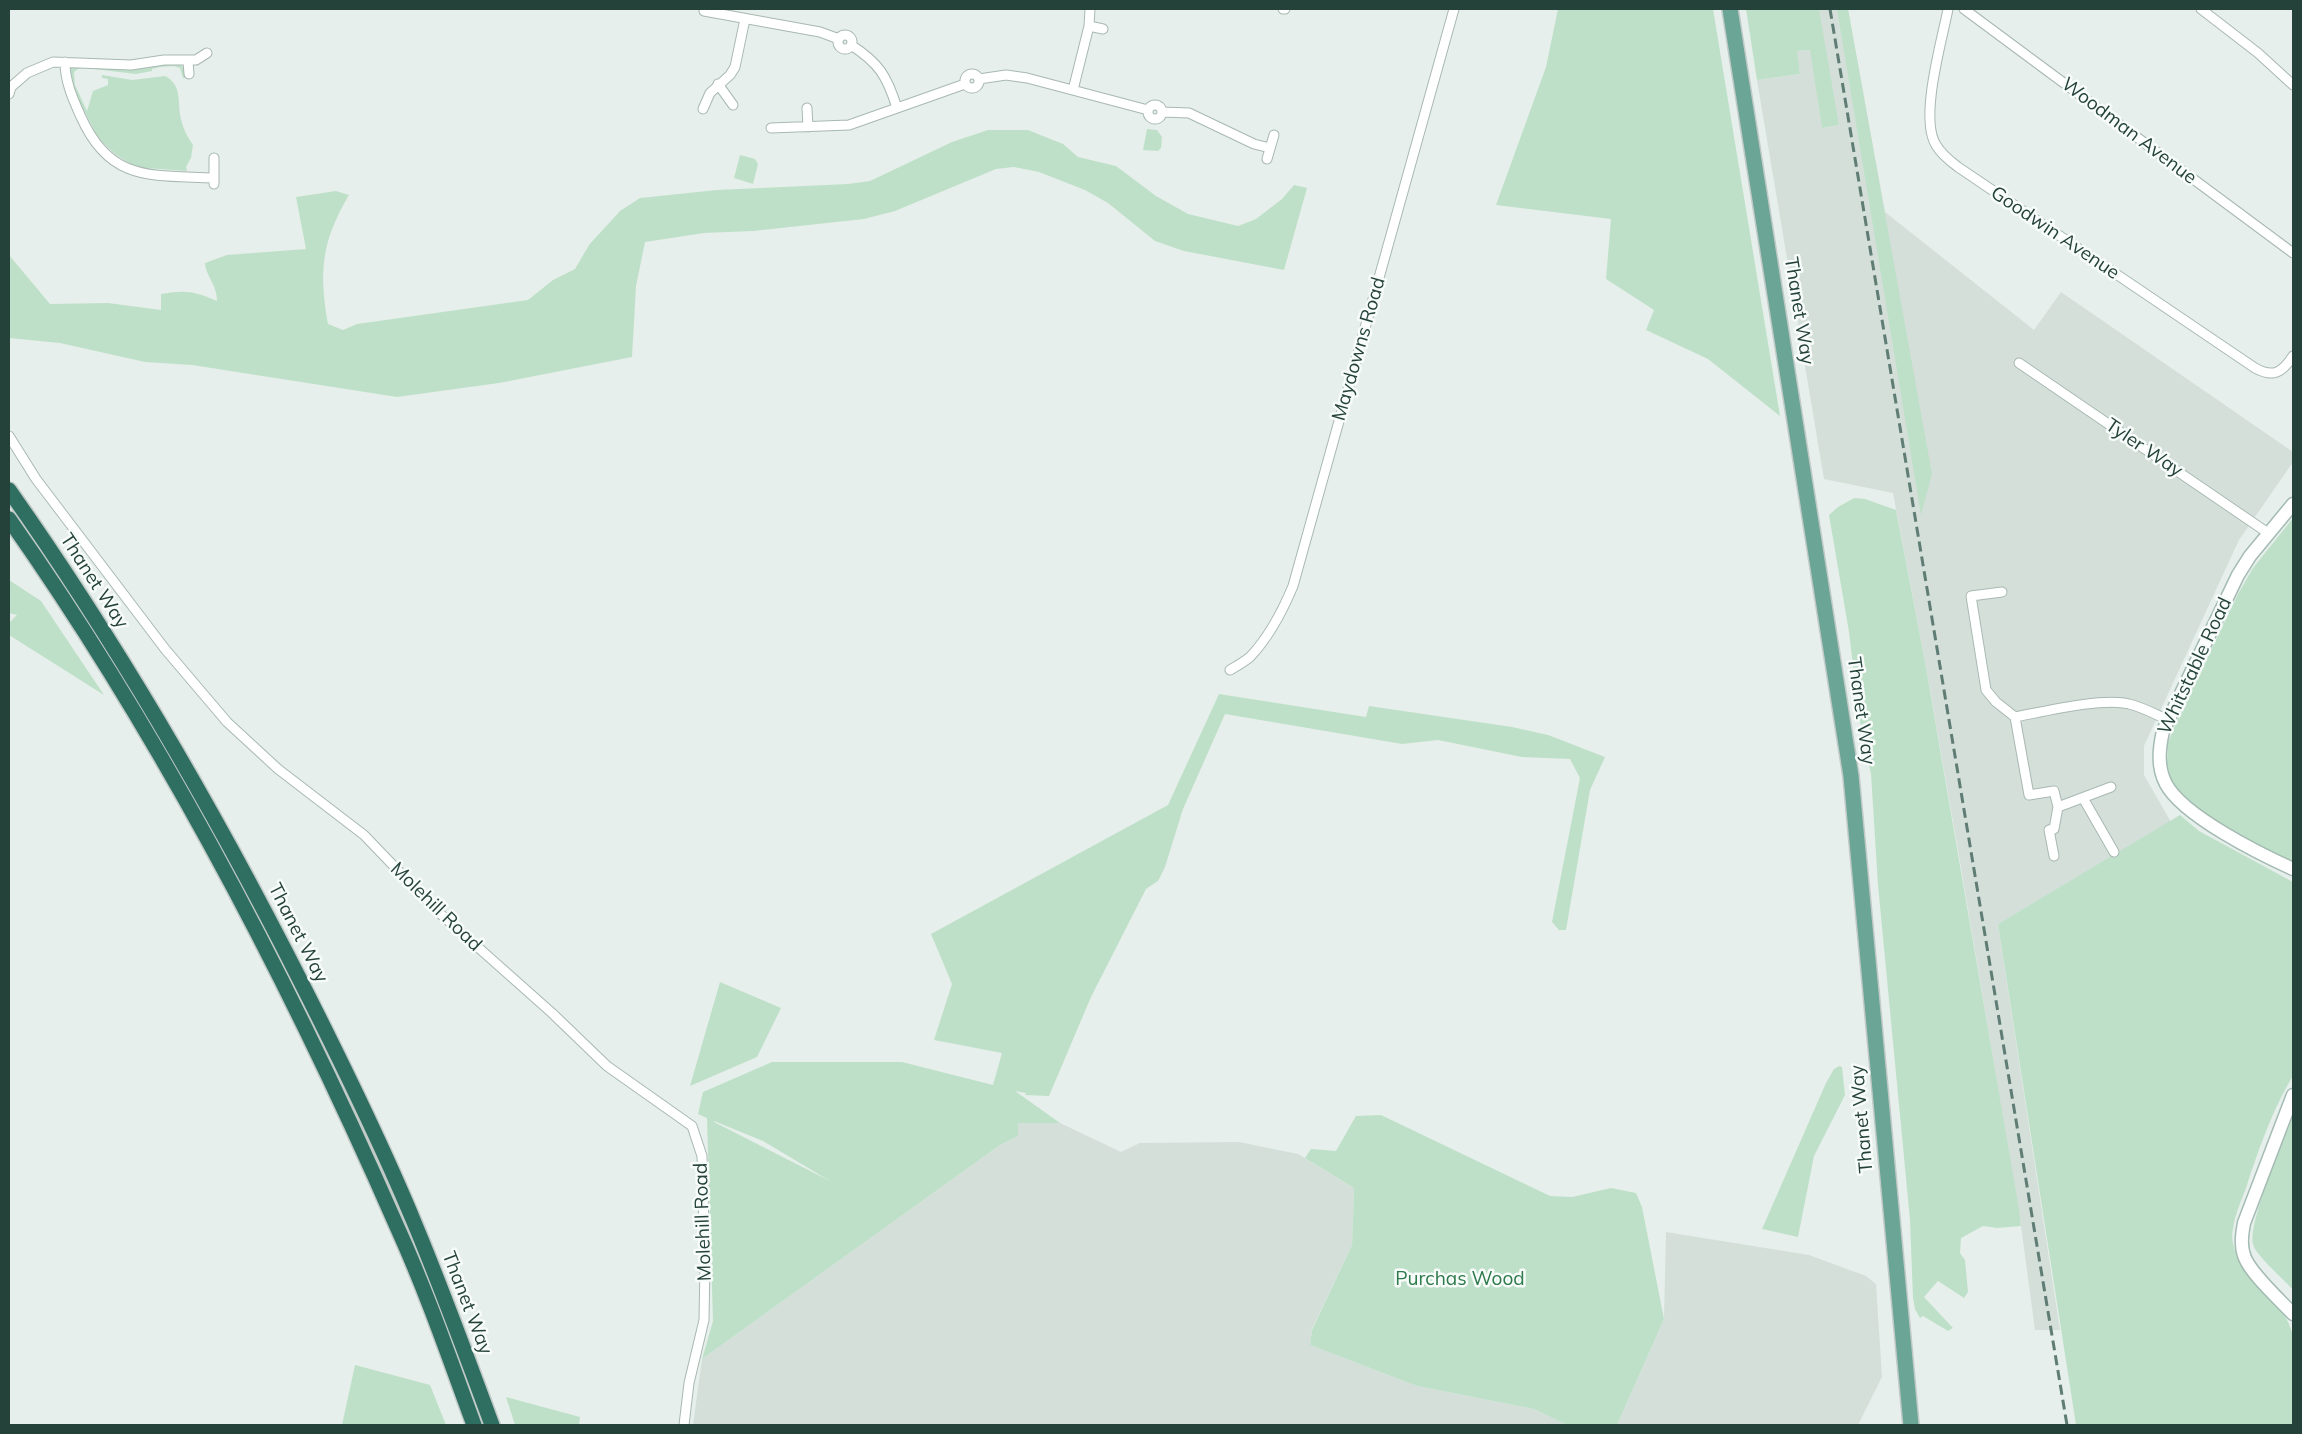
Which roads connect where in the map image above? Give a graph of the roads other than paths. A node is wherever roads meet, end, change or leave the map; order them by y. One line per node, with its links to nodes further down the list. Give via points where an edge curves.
1 (1090, 9): 9 (street)
2 (1454, 9): 38 (street, Maydowns Road, via 1293,586 1283,609 1250,657)
3 (1730, 9): 52 (main road, Thanet Way, via 1851,776)
4 (1948, 9): 30 (street, Goodwin Avenue, via 1928,115 1935,145 1958,167 2255,368 2266,374 2277,372)
5 (1964, 9): 29 (street, Woodman Avenue)
6 (2201, 9): 16 (street)
7 (704, 11): 8 (street)
8 (745, 19): 15 (street, via 735,66 730,75); 21 (street, via 820,32 839,39 838,44 842,48 851,45 884,73)
9 (1089, 26): 10 (street); 17 (street)
10 (1103, 29)
11 (206, 53): 12 (street)
12 (188, 61): 13 (street, via 164,60 122,66); 14 (street)
13 (65, 62): 18 (street, via 35,68 19,79); 27 (street, via 65,77 89,135 118,164 140,174 213,181)
14 (189, 74)
15 (718, 84): 19 (street); 22 (street)
16 (2293, 85)
17 (1074, 90): 21 (street, via 1013,76 978,79 969,74 965,84); 26 (street, via 1148,110 1156,105 1162,112 1189,113 1254,144)
18 (9, 94)
19 (733, 105)
20 (807, 108): 23 (street)
21 (897, 108): 23 (street, via 849,124)
22 (702, 110)
23 (808, 127): 24 (street)
24 (770, 128)
25 (1274, 136): 26 (street)
26 (1270, 148): 28 (street)
27 (214, 158)
28 (1267, 159)
29 (2293, 253)
30 (2293, 356)
31 (2019, 363): 36 (street, Tyler Way)
32 (9, 436): 51 (street, Molehill Road, via 36,479 136,611 227,722 278,770 364,835 436,910 607,1066 692,1126 702,1156 704,1320 689,1382)
33 (9, 490): 50 (highway, Thanet Way, via 122,660 262,905 384,1152 452,1316)
34 (2293, 504): 36 (main road, Whitstable Road)
35 (9, 519): 49 (highway, Thanet Way, via 102,661 246,910 399,1230)
36 (2268, 533): 40 (main road, Whitstable Road, via 2238,575)
37 (2002, 592): 39 (street, via 1971,596 1986,690)
38 (1230, 670)
39 (2015, 717): 40 (street, via 2110,702 2127,703); 43 (street, via 2030,795 2054,791)
40 (2168, 720): 46 (main road, Whitstable Road, via 2159,755 2171,792 2222,832)
41 (2111, 787): 42 (street)
42 (2083, 798): 43 (street); 44 (street)
43 (2058, 807): 45 (street, via 2054,829 2049,830)
44 (2114, 852)
45 (2054, 856)
46 (2293, 869)
47 (2293, 1095): 48 (main road, via 2244,1223 2242,1240 2245,1258 2251,1268)
48 (2293, 1314)
49 (474, 1425)
50 (492, 1425)
51 (684, 1425)
52 (1911, 1425)

